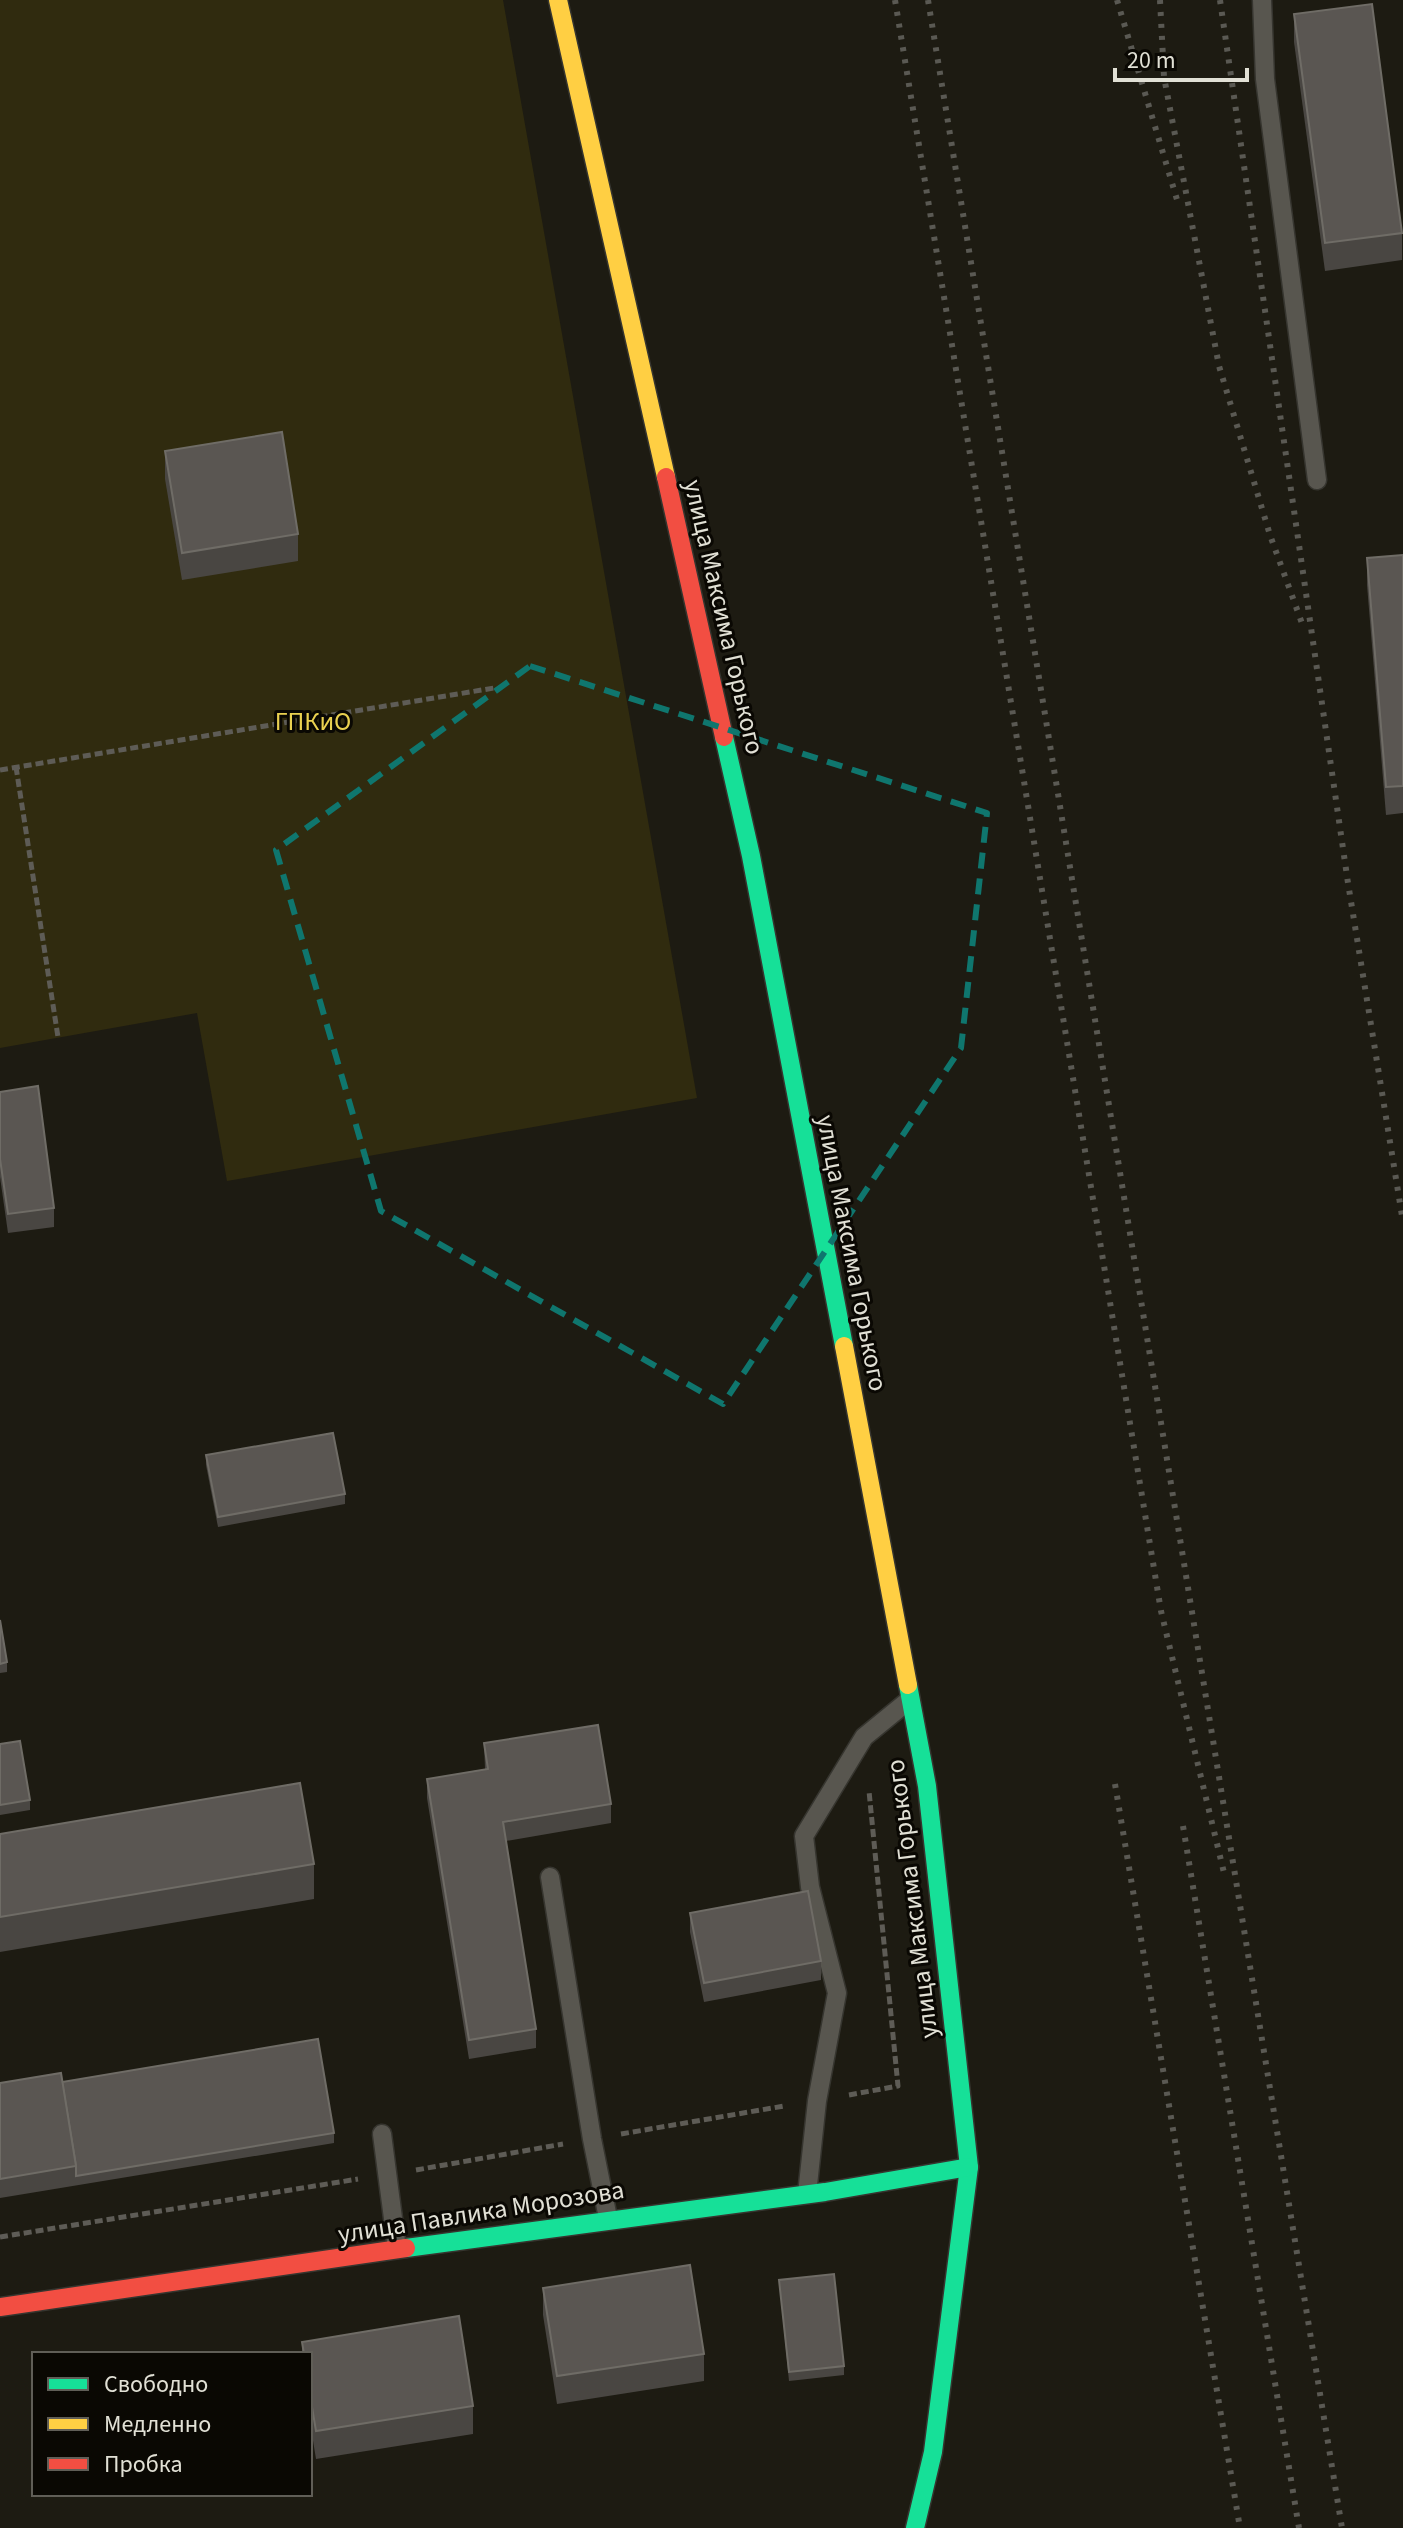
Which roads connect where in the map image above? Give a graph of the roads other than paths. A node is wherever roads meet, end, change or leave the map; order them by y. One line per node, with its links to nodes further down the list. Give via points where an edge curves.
1 (558, 0): 4 (street, улица Максима Горького, via 751,856)
2 (1262, 0): 3 (lane, via 1265,79)
3 (1317, 480)
4 (910, 1699): 7 (street, улица Максима Горького, via 927,1786); 8 (lane, via 864,1737 804,1836 810,1887 837,1993)
5 (550, 1877): 9 (lane)
6 (382, 2134): 10 (lane)
7 (969, 2167): 8 (street, улица Павлика Морозова); 12 (street, улица Максима Горького, via 933,2452)
8 (807, 2194): 9 (street, улица Павлика Морозова)
9 (608, 2218): 10 (street, улица Павлика Морозова)
10 (397, 2251): 11 (street, улица Павлика Морозова)
11 (0, 2307)
12 (915, 2528)

